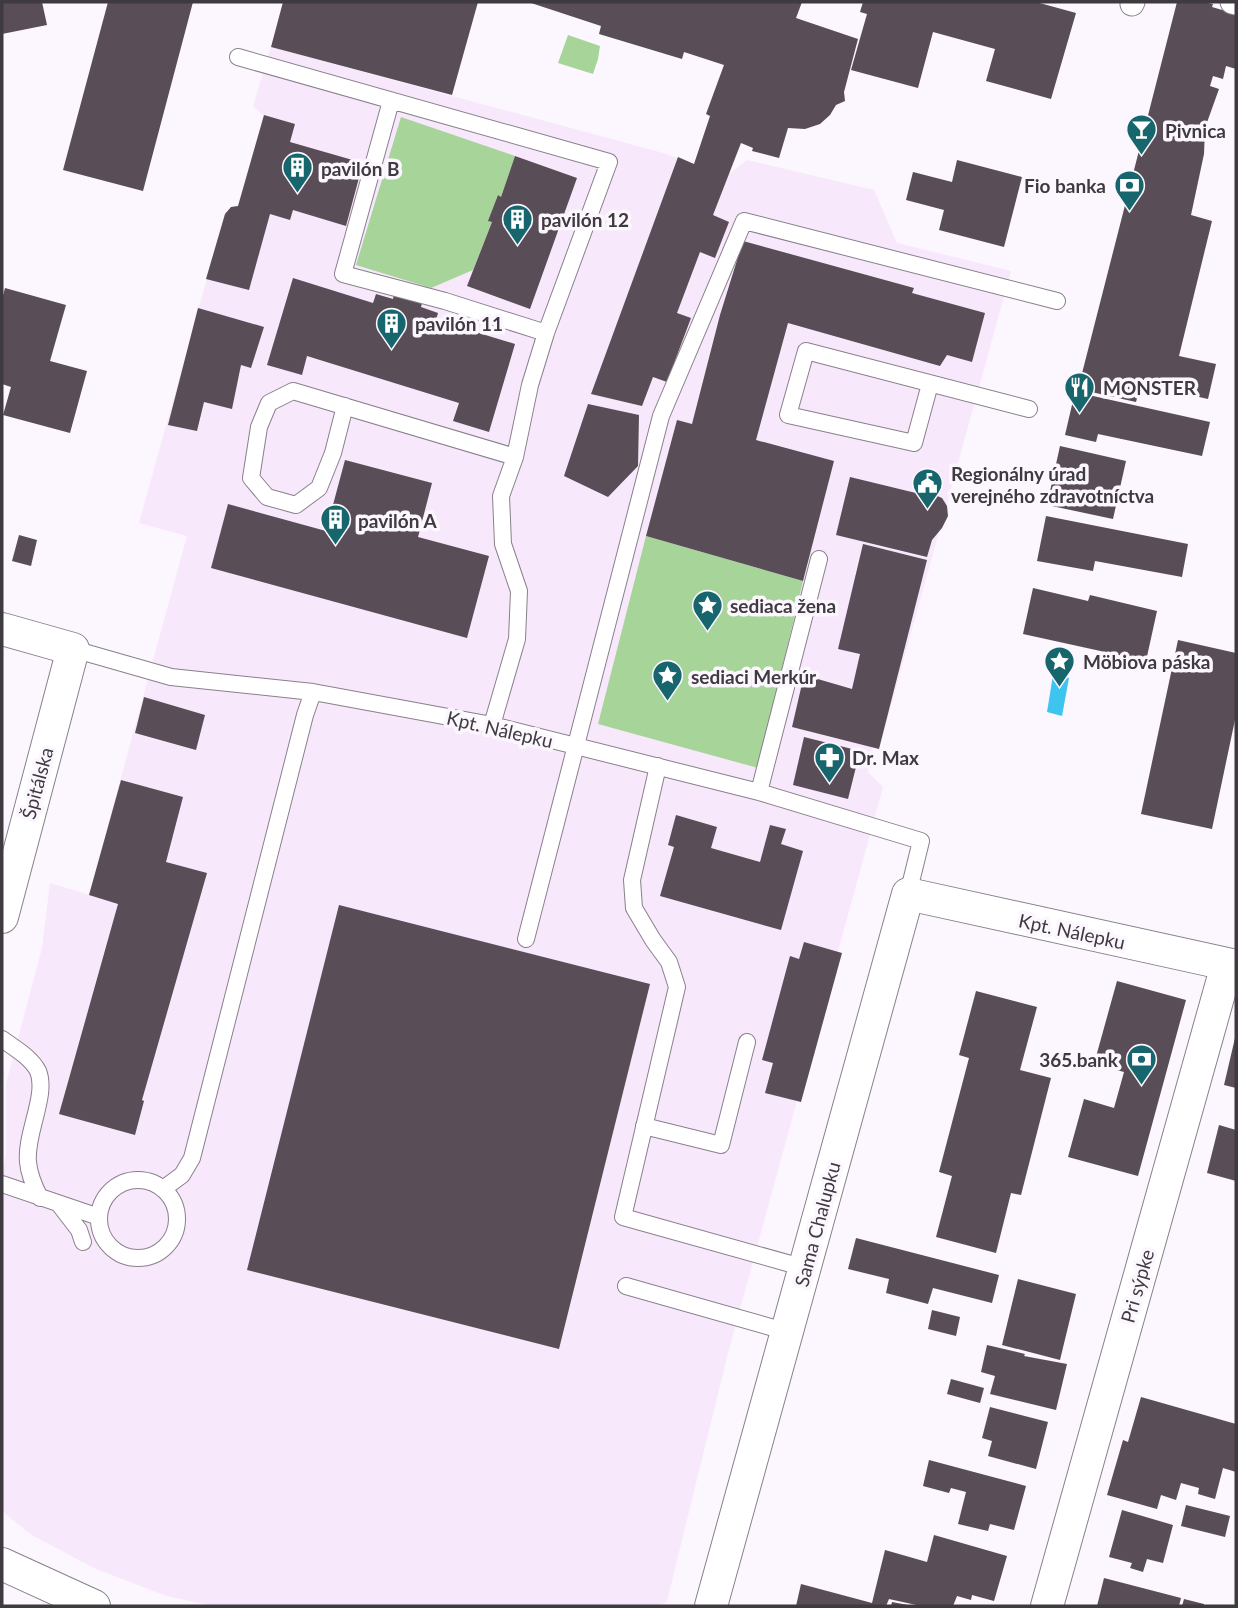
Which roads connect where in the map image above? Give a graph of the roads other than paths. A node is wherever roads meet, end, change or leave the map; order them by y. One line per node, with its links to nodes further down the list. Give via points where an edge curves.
1 (238, 57): 2 (lane)
2 (391, 101): 4 (lane, via 343,274); 4 (lane, via 610,162)
3 (1057, 301): 14 (lane, via 744,221 661,416)
4 (546, 333): 8 (lane)
5 (930, 384): 5 (lane, via 806,351 788,415 914,443); 7 (lane)
6 (345, 406): 6 (lane, via 293,391 269,403 259,427 251,478 267,497 296,505 319,488); 8 (lane)
7 (1030, 409)
8 (515, 457): 13 (lane, via 501,496 503,544 519,591 517,639)
9 (819, 559): 16 (lane)
10 (2, 629): 11 (street)
11 (73, 649): 12 (lane, Kpt. Nálepku, via 171,677); 19 (street, Špitálska)
12 (313, 692): 13 (lane, Kpt. Nálepku); 26 (lane, via 192,1158 182,1175)
13 (492, 725): 14 (lane, Kpt. Nálepku)
14 (577, 746): 15 (lane, Kpt. Nálepku); 20 (lane)
15 (658, 766): 16 (lane, Kpt. Nálepku); 24 (lane, via 632,880 634,908 669,962 677,987)
16 (759, 792): 17 (lane, Kpt. Nálepku)
17 (921, 841): 18 (lane, Sama Chalupku)
18 (908, 894): 21 (street, Kpt. Nálepku); 31 (street, Sama Chalupku)
19 (2, 917)
20 (526, 939)
21 (1232, 965): 37 (street, Pri sýpke)
22 (2, 1039): 27 (lane, via 33,1063 38,1073 40,1091 28,1161)
23 (747, 1042): 24 (lane, via 720,1145)
24 (644, 1126): 31 (lane, via 623,1217)
25 (2, 1184): 27 (lane)
26 (163, 1189): 29 (lane, via 148,1181 130,1181 114,1188 103,1201); 29 (lane, via 173,1200 176,1228 170,1242 156,1255 136,1259 116,1252 103,1237)
27 (40, 1198): 28 (lane)
28 (60, 1204): 29 (lane); 30 (lane)
29 (99, 1217)
30 (83, 1242)
31 (805, 1268): 33 (street, Sama Chalupku)
32 (626, 1286): 33 (lane)
33 (788, 1332): 36 (street, Sama Chalupku)
34 (2, 1564): 35 (street)
35 (94, 1606)
36 (711, 1606)
37 (1046, 1606)

